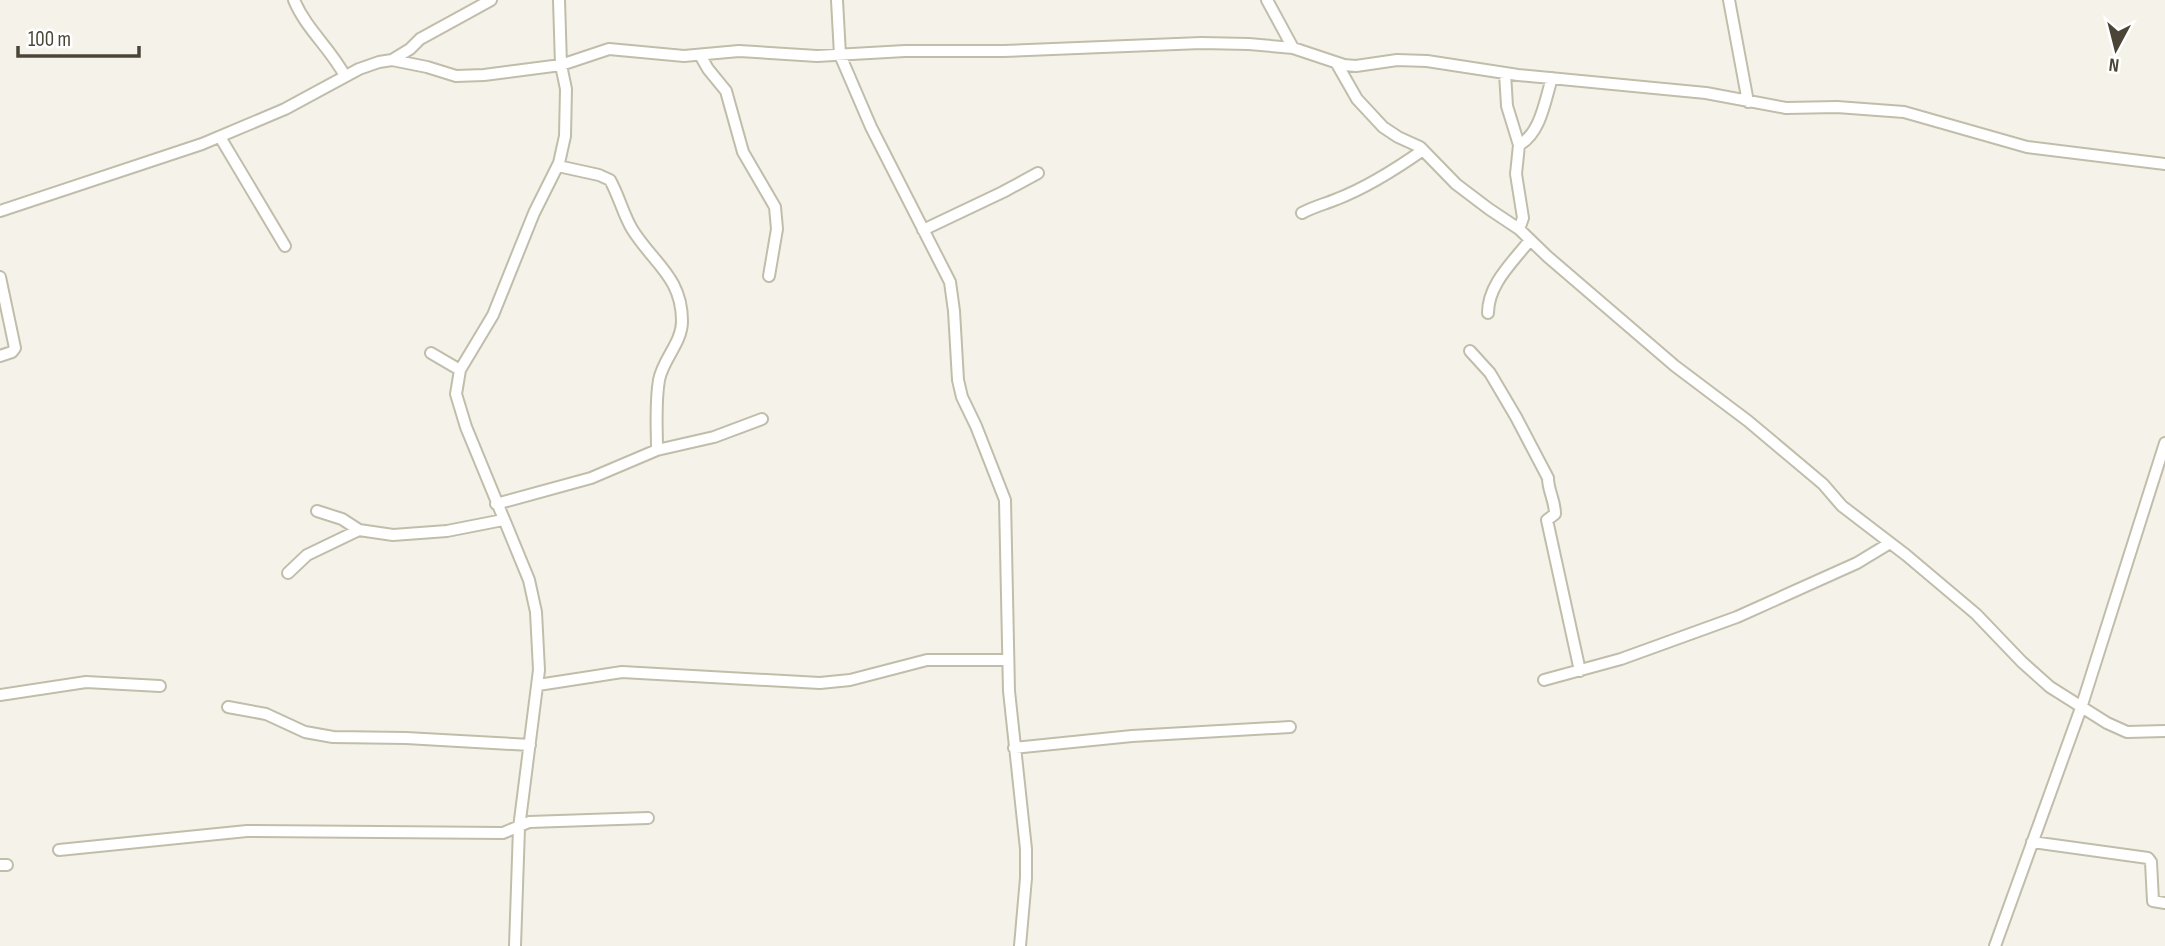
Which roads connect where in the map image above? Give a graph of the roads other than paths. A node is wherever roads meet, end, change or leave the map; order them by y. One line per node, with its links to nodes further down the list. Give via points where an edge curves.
1 (294, 0): 14 (street)
2 (491, 0): 10 (street)
3 (559, 0): 12 (street)
4 (837, 0): 9 (street)
5 (1267, 0): 7 (street)
6 (1729, 0): 16 (street)
7 (1293, 48): 9 (street, via 1201,43); 11 (street)
8 (700, 55): 9 (street, via 740,51); 12 (street, via 609,49); 29 (street, via 726,91 743,152 775,207 777,229)
9 (840, 55): 26 (street)
10 (391, 60): 12 (street, via 456,76); 14 (street)
11 (1337, 64): 13 (street, via 1427,61); 19 (street, via 1371,115)
12 (561, 65): 21 (street, via 566,111)
13 (1505, 73): 15 (street); 18 (street, via 1507,106)
14 (345, 76): 17 (street, via 285,109)
15 (1552, 78): 16 (street, via 1706,93); 18 (street, via 1538,123)
16 (1748, 102): 20 (street, via 1786,108 1904,112 2027,146)
17 (220, 136): 23 (street); 28 (street)
18 (1519, 145): 25 (street, via 1516,174 1523,218)
19 (1423, 149): 24 (street, via 1394,170); 25 (street, via 1456,184)
20 (2165, 164)
21 (558, 166): 35 (street, via 493,315); 38 (street, via 610,180 643,247 678,290 682,323 659,380)
22 (1038, 173): 26 (street)
23 (0, 211)
24 (1301, 213)
25 (1519, 229): 27 (street)
26 (923, 230): 45 (street, via 950,282 962,397 1005,500)
27 (1530, 240): 31 (street, via 1492,289); 43 (street)
28 (285, 246)
29 (769, 276)
30 (0, 277): 34 (street, via 15,347)
31 (1488, 313)
32 (1470, 351): 46 (street, via 1490,373 1548,478 1555,514 1547,520)
33 (430, 353): 35 (street)
34 (0, 356)
35 (460, 370): 39 (street, via 457,401)
36 (762, 419): 38 (street, via 714,437)
37 (2165, 443): 52 (street)
38 (657, 450): 39 (street, via 606,473)
39 (496, 503): 41 (street)
40 (317, 511): 42 (street)
41 (503, 520): 42 (street, via 416,534); 48 (street, via 529,580 539,639)
42 (359, 530): 44 (street, via 307,555)
43 (1890, 543): 46 (street, via 1857,563 1737,617); 52 (street, via 1976,614 2037,677)
44 (288, 573)
45 (1008, 660): 48 (street, via 927,660 820,683 622,672); 56 (street)
46 (1580, 671): 47 (street)
47 (1544, 680)
48 (538, 685): 55 (street)
49 (160, 686): 50 (street, via 86,682)
50 (0, 695)
51 (228, 707): 55 (street, via 266,714 305,732 333,737)
52 (2081, 708): 54 (street, via 2127,732); 59 (street)
53 (1290, 727): 56 (street)
54 (2165, 731)
55 (530, 745): 58 (street)
56 (1014, 748): 63 (street, via 1026,849)
57 (648, 818): 58 (street, via 529,822)
58 (519, 828): 60 (street, via 503,833 247,831); 62 (street)
59 (2032, 842): 61 (street, via 2148,858 2152,901); 64 (street)
60 (59, 850)
61 (2165, 902)
62 (515, 946)
63 (1020, 946)
64 (1995, 946)

